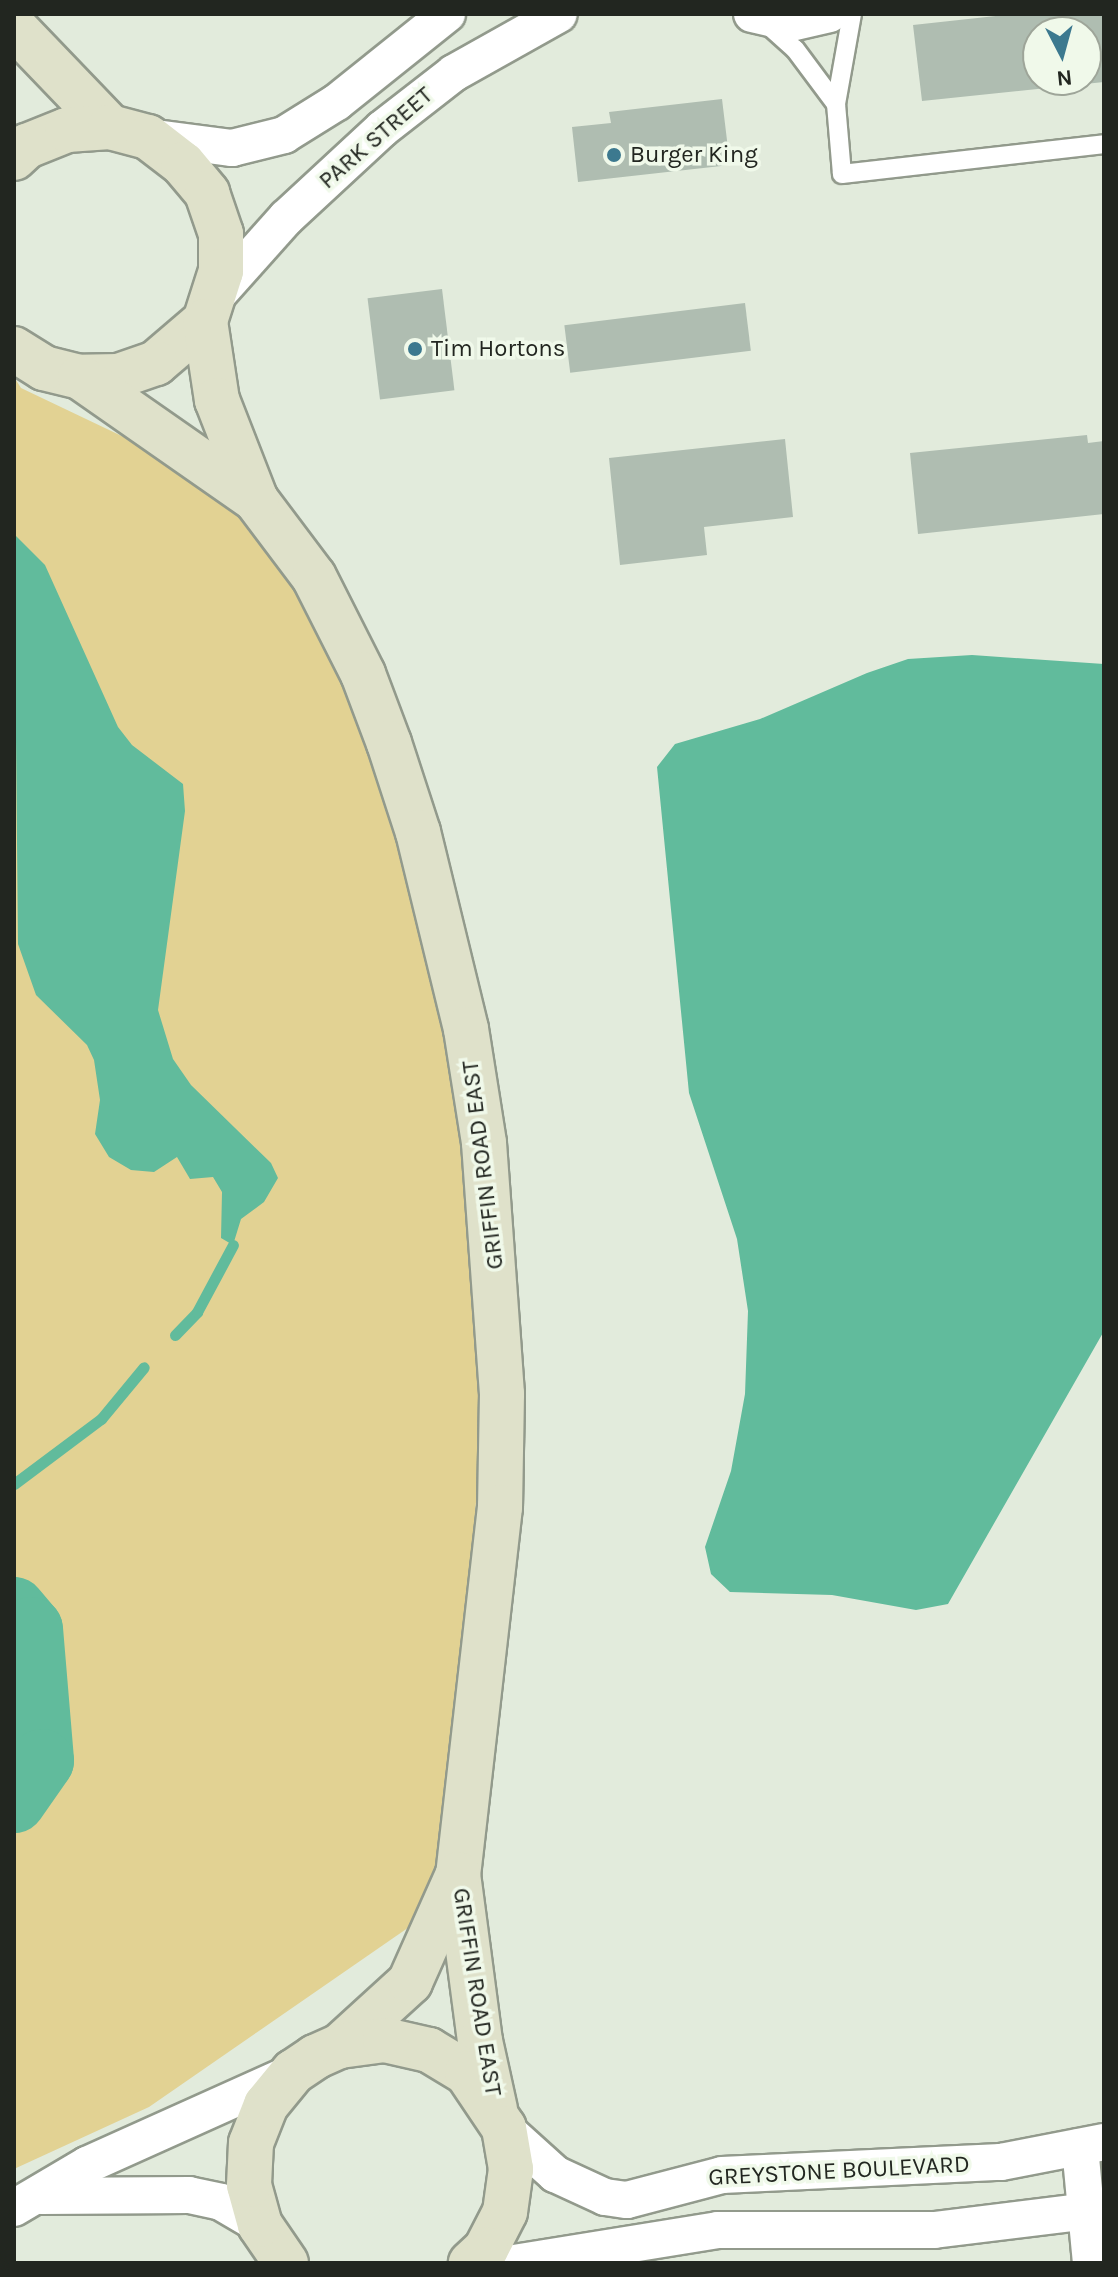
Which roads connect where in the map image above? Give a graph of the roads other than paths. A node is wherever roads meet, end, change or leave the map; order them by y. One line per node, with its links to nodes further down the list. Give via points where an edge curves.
1 (447, 14): 8 (street, via 337,102 284,135 232,148)
2 (559, 14): 11 (street, PARK STREET, via 454,73 382,129 286,218)
3 (829, 14): 5 (street, via 791,23)
4 (852, 14): 7 (lane)
5 (755, 16): 7 (lane, via 795,49)
6 (14, 27): 8 (main road, GRIFFIN ROAD EAST)
7 (836, 104): 9 (lane, via 842,174)
8 (129, 132): 10 (main road, via 67,130 27,146); 11 (main road, GRIFFIN ROAD EAST, via 183,164 207,193 221,234)
9 (1104, 144)
10 (14, 158)
11 (212, 307): 13 (main road, via 156,363 119,376); 14 (main road, GRIFFIN ROAD EAST, via 217,400)
12 (14, 349): 13 (main road, via 44,368)
13 (80, 377): 14 (main road, GRIFFIN ROAD EAST)
14 (256, 500): 15 (main road, GRIFFIN ROAD EAST, via 314,577 363,674 389,743 440,917 484,1143 501,1378 500,1507)
15 (458, 1874): 16 (main road, GRIFFIN ROAD EAST, via 410,1982); 18 (main road, GRIFFIN ROAD EAST, via 480,2041)
16 (340, 2046): 17 (main road); 18 (main road, via 385,2040 429,2050 467,2073)
17 (293, 2072): 20 (street, via 87,2165); 22 (main road, via 266,2105 251,2143 249,2185)
18 (499, 2118): 19 (street, GREYSTONE BOULEVARD, via 555,2174 605,2197 627,2200 722,2175 1001,2162); 23 (main road, GRIFFIN ROAD EAST, via 511,2169 505,2212 486,2249)
19 (1092, 2145): 21 (street)
20 (23, 2202): 22 (street, via 189,2195 221,2202)
21 (1095, 2210): 24 (street, via 934,2230 702,2231); 25 (street)
22 (278, 2253)
23 (471, 2263)
24 (514, 2263)
25 (1091, 2263)

